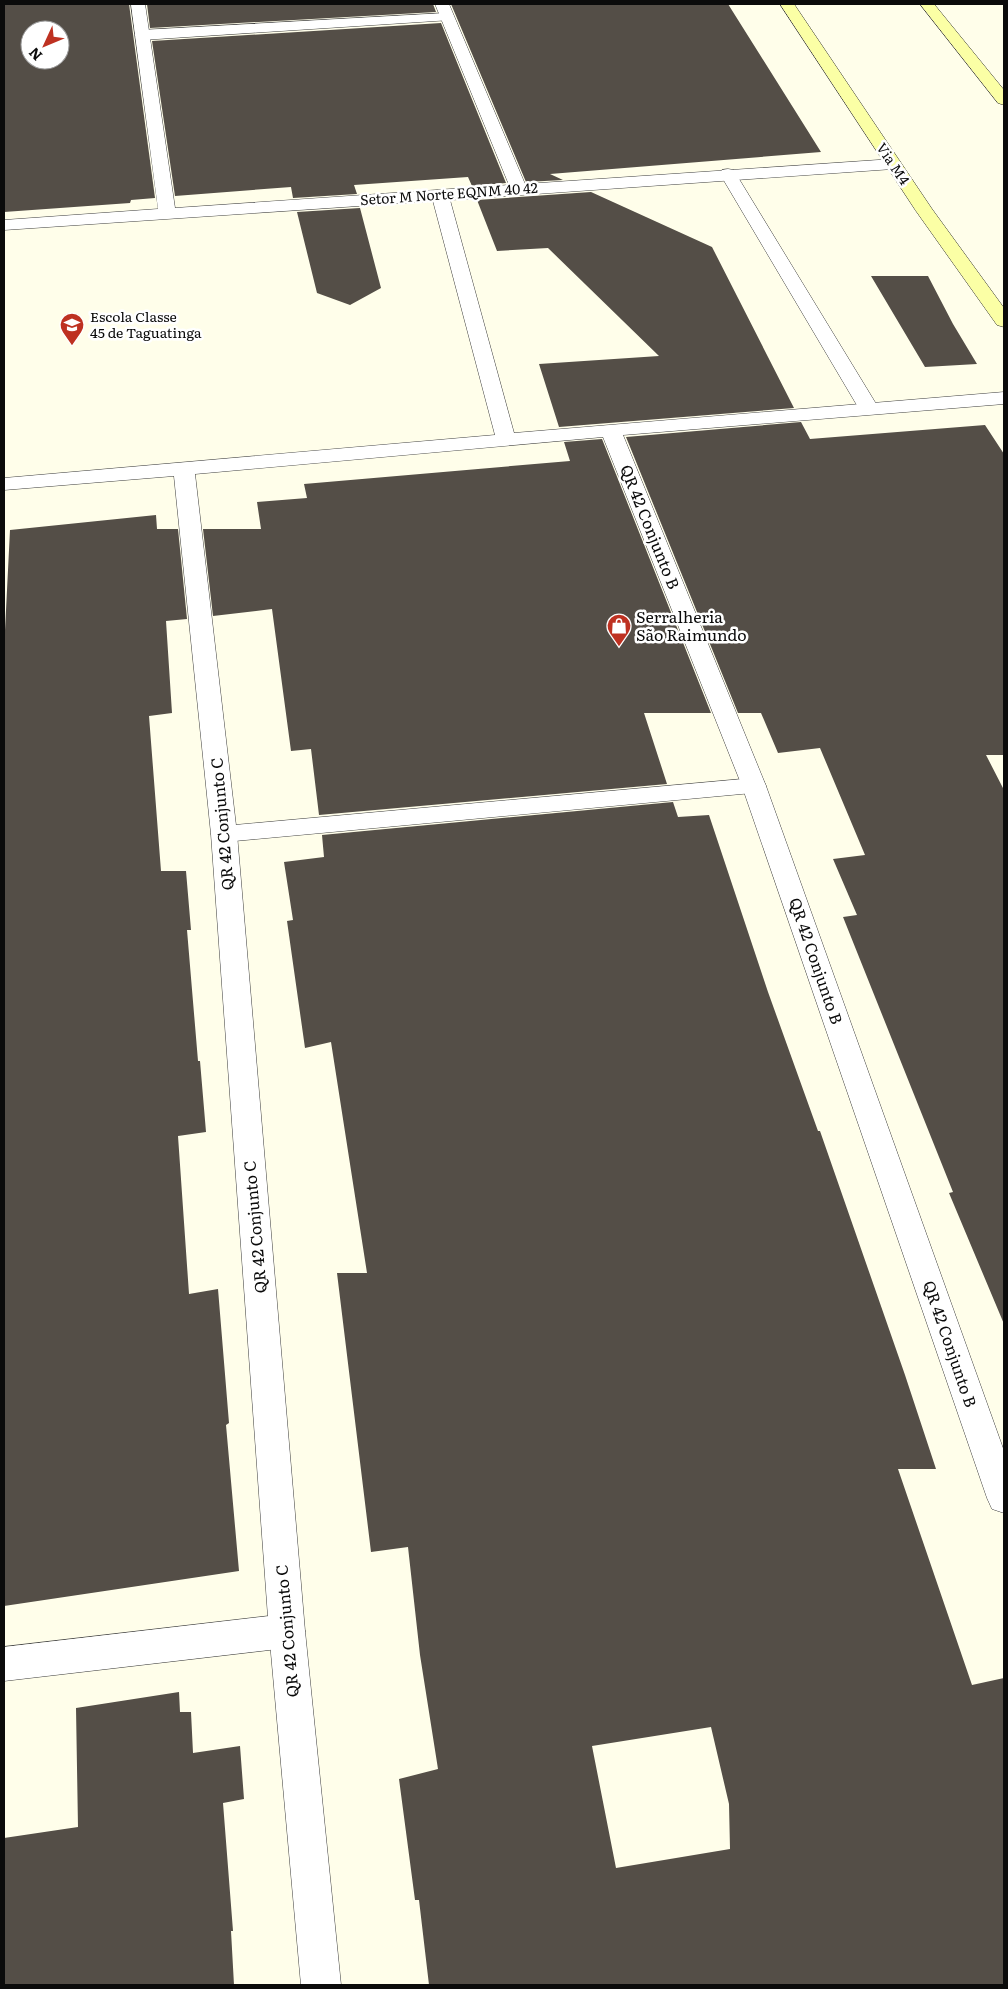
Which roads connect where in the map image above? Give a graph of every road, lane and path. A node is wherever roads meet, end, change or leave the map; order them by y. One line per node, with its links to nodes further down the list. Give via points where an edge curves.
1 (138, 4): 5 (street)
2 (787, 4): 7 (main road, Via M4)
3 (927, 4): 6 (main road)
4 (444, 10): 5 (street); 9 (street)
5 (142, 35): 11 (street)
6 (1004, 100)
7 (894, 164): 8 (street, Setor M Norte EQNM 40 42); 13 (main road, Via M4)
8 (728, 174): 9 (street, Setor M Norte EQNM 40 42); 15 (street)
9 (519, 189): 10 (street, Setor M Norte EQNM 40 42)
10 (440, 194): 11 (street, Setor M Norte EQNM 40 42); 17 (street)
11 (167, 213): 12 (street, Setor M Norte EQNM 40 42)
12 (4, 225)
13 (1004, 321)
14 (1004, 398): 15 (street)
15 (868, 407): 16 (street)
16 (611, 431): 17 (street); 20 (street, QR 42 Conjunto B)
17 (506, 439): 18 (street)
18 (184, 470): 19 (street); 21 (street, QR 42 Conjunto C)
19 (4, 484)
20 (754, 786): 21 (street); 22 (street, QR 42 Conjunto B)
21 (224, 834): 23 (street, QR 42 Conjunto C)
22 (1004, 1498)
23 (287, 1631): 24 (street); 25 (street, QR 42 Conjunto C)
24 (4, 1664)
25 (321, 1985)

